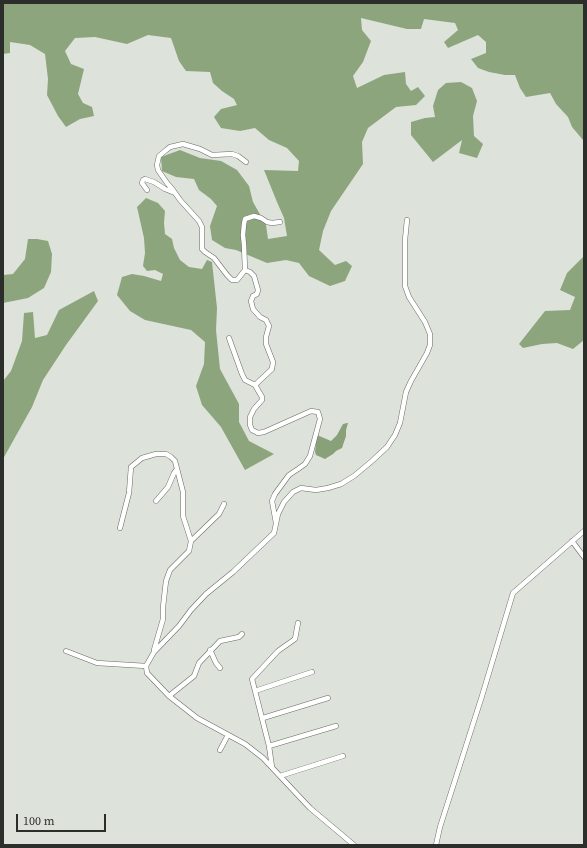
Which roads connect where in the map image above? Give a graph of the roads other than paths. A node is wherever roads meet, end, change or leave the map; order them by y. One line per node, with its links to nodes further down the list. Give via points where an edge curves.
1 (246, 162): 3 (street, via 232,154 212,155 182,144 170,147 159,156 157,165)
2 (147, 190): 3 (street, via 142,183 145,179)
3 (175, 193): 6 (street, via 199,221 202,227 202,248 205,252 214,258 232,280 237,280)
4 (408, 220): 12 (street, via 405,240 405,286 430,334 430,345 406,392 395,435 387,446 354,476 341,484 316,490 301,488 293,492 284,502)
5 (280, 222): 6 (street, via 267,222 254,216 245,219)
6 (244, 270): 8 (street, via 254,276 258,290 251,301 252,309 266,320 269,326 266,344 273,362 272,369)
7 (229, 338): 8 (street, via 245,380)
8 (255, 385): 12 (street, via 262,400 250,417 252,430 264,432 311,411 318,412 320,419 310,456 305,464 289,475 272,501)
9 (177, 469): 10 (street, via 168,487); 13 (street, via 175,461 166,454 142,458 131,467 129,493); 15 (street, via 183,492 183,516)
10 (156, 501)
11 (224, 504): 15 (street, via 219,514)
12 (276, 525): 22 (street, via 274,533 267,541 206,594)
13 (120, 528)
14 (584, 531): 16 (street)
15 (191, 541): 22 (street, via 189,551 170,570 166,581 163,619)
16 (572, 541): 17 (street); 38 (street, via 513,592)
17 (584, 557)
18 (298, 623): 26 (street, via 295,639 278,651 252,679)
19 (242, 634): 20 (street, via 220,641)
20 (210, 650): 24 (street); 27 (street, via 199,663 194,676)
21 (66, 651): 23 (street, via 97,662)
22 (154, 652): 23 (street)
23 (146, 666): 27 (street, via 147,673)
24 (220, 668)
25 (312, 672): 26 (street)
26 (255, 691): 29 (street)
27 (169, 696): 31 (street, via 196,718)
28 (328, 698): 29 (street)
29 (263, 718): 32 (street)
30 (336, 726): 32 (street)
31 (228, 735): 33 (street); 35 (street, via 245,744)
32 (270, 746): 35 (street)
33 (220, 750)
34 (343, 756): 36 (street)
35 (272, 767): 36 (street)
36 (280, 776): 37 (street, via 310,808)
37 (354, 845)
38 (436, 845)

